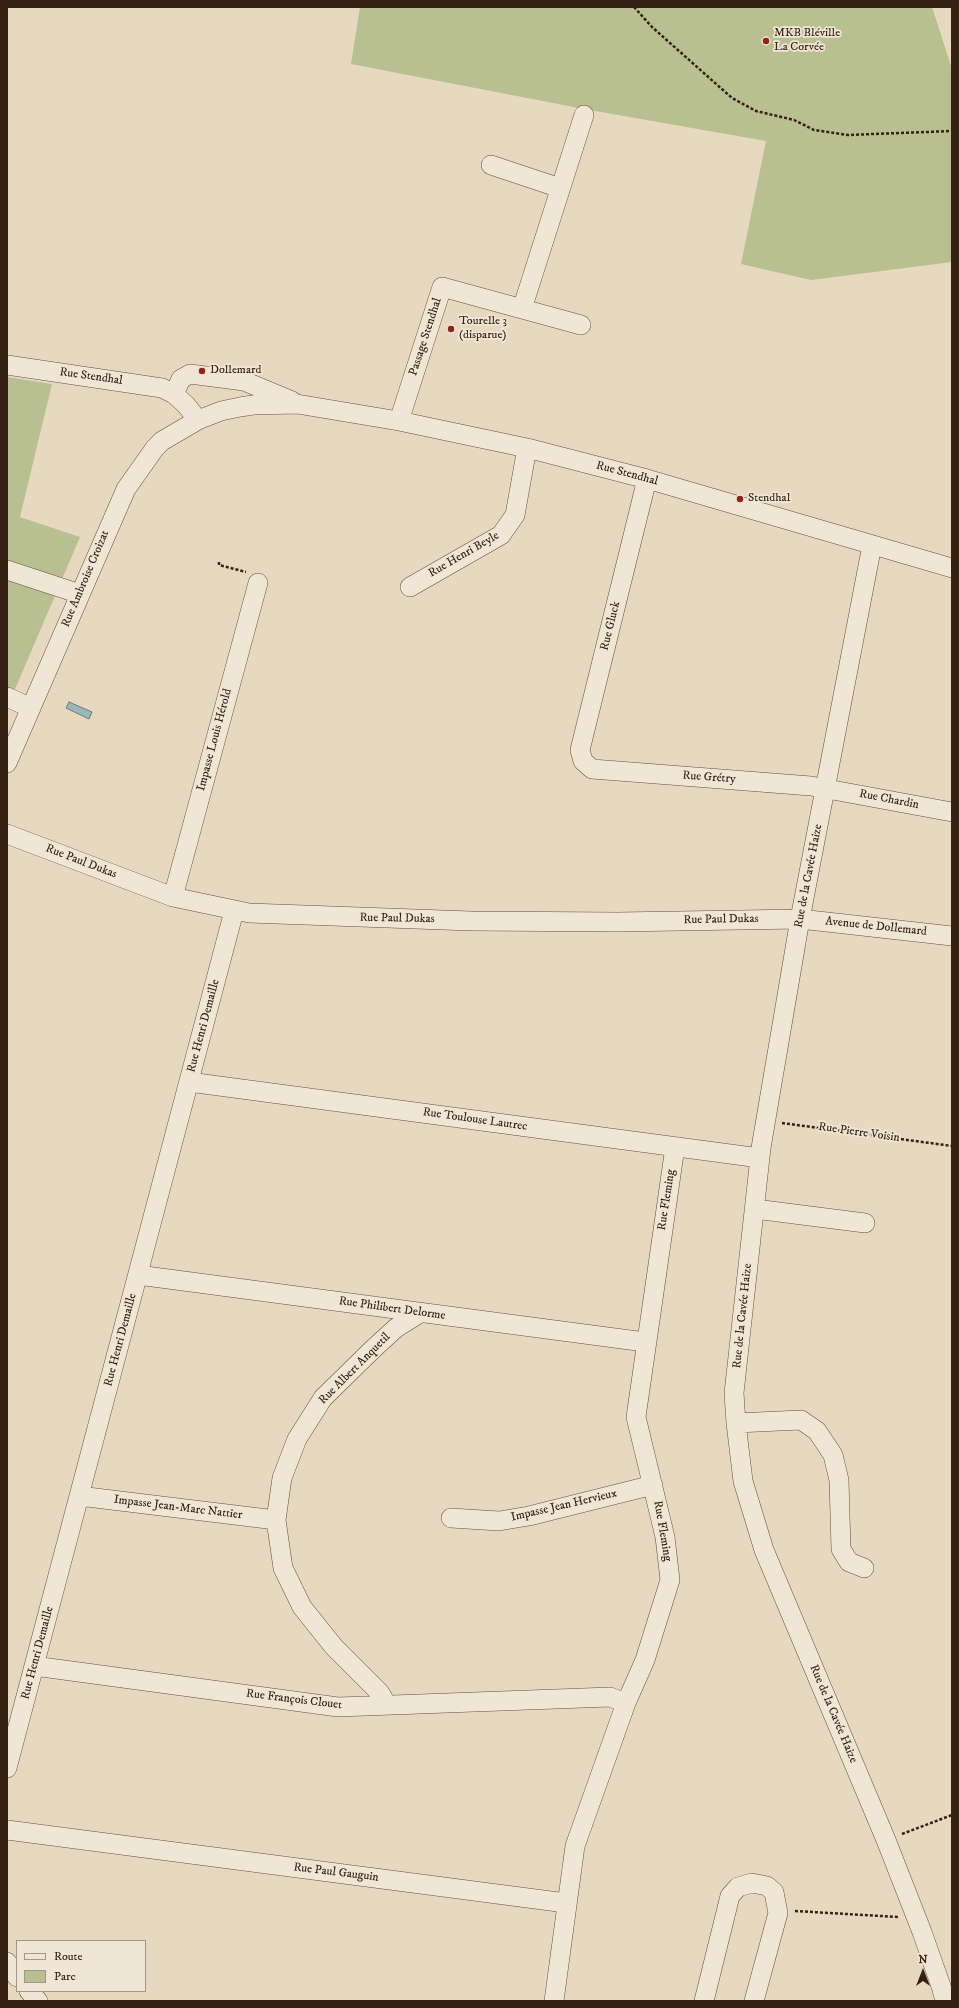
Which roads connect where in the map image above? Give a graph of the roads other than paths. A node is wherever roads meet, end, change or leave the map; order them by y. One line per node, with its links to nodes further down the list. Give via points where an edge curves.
1 (584, 115): 3 (street)
2 (491, 165): 3 (street)
3 (560, 188): 4 (street)
4 (522, 309): 5 (street, Passage Stendhal); 10 (street, Passage Stendhal, via 442,287)
5 (581, 325)
6 (7, 365): 7 (street, Rue Stendhal, via 162,388)
7 (174, 394): 8 (street, Rue Stendhal, via 181,380 190,374 244,381); 9 (street, Rue Stendhal, via 189,407)
8 (297, 404): 9 (street, Rue Stendhal, via 253,405 221,411); 10 (street, Rue Stendhal)
9 (198, 420): 18 (street, Rue Ambroise Croizat, via 176,431 155,448 126,489)
10 (399, 421): 11 (street, Rue Stendhal)
11 (527, 448): 12 (street, Rue Stendhal); 17 (street, Rue Henri Beyle, via 515,515 501,535)
12 (647, 479): 13 (street, Rue Stendhal); 22 (street, Rue Gluck, via 580,750 583,761)
13 (872, 545): 14 (street, Rue Stendhal); 23 (street, Rue de la Cavée Haize)
14 (952, 568)
15 (7, 570): 18 (street)
16 (258, 583): 26 (street, Impasse Louis Hérold)
17 (410, 587)
18 (80, 594): 20 (street, Rue Ambroise Croizat)
19 (7, 697): 20 (street)
20 (31, 708): 21 (street, Rue Ambroise Croizat)
21 (7, 763)
22 (592, 769): 23 (street, Rue Grétry)
23 (825, 788): 24 (street, Rue Chardin); 28 (street, Rue de la Cavée Haize)
24 (952, 812)
25 (7, 834): 26 (street, Rue Paul Dukas)
26 (173, 897): 27 (street, Rue Paul Dukas)
27 (234, 911): 28 (street, Rue Paul Dukas, via 320,917 471,921); 30 (street, Rue Henri Demaille)
28 (800, 919): 29 (street, Avenue de Dollemard); 32 (street, Rue de la Cavée Haize)
29 (952, 936)
30 (189, 1082): 31 (street, Rue Toulouse Lautrec); 35 (street, Rue Henri Demaille)
31 (675, 1147): 32 (street, Rue Toulouse Lautrec); 37 (street, Rue Fleming)
32 (760, 1158): 33 (street, Rue de la Cavée Haize)
33 (755, 1209): 34 (street); 38 (street, Rue de la Cavée Haize, via 734,1393)
34 (865, 1223)
35 (138, 1275): 36 (street, Rue Philibert Delorme); 40 (street, Rue Henri Demaille)
36 (420, 1312): 37 (street, Rue Philibert Delorme); 42 (street, Rue Albert Anquetil, via 396,1328 323,1398 297,1439 282,1478)
37 (646, 1342): 39 (street, Rue Fleming, via 636,1416)
38 (736, 1423): 43 (street, via 801,1420 817,1431 833,1455 838,1480 841,1549 849,1562); 57 (street, Rue de la Cavée Haize, via 743,1481 764,1550 886,1840 917,1918)
39 (653, 1485): 41 (street, Impasse Jean Hervieux, via 499,1521); 45 (street, Rue Fleming, via 665,1537 670,1580 645,1660)
40 (79, 1496): 42 (street, Impasse Jean-Marc Nattier); 44 (street, Rue Henri Demaille)
41 (451, 1518)
42 (276, 1520): 46 (street, Rue Albert Anquetil, via 283,1568 302,1607 334,1647 380,1693)
43 (864, 1568)
44 (34, 1666): 46 (street, Rue François Clouet, via 338,1707); 47 (street, Rue Henri Demaille)
45 (626, 1703): 46 (street, Rue François Clouet, via 610,1697); 49 (street, Rue Fleming, via 575,1846)
46 (387, 1705)
47 (7, 1768)
48 (7, 1830): 49 (street, Rue Paul Gauguin)
49 (566, 1903): 54 (street)
50 (7, 1962): 51 (street)
51 (16, 1976)
52 (30, 1992): 53 (street)
53 (38, 2001)
54 (554, 2001)
55 (704, 2001): 56 (street, via 730,1896 738,1887 752,1883 767,1886 774,1892 778,1910)
56 (754, 2001)
57 (944, 2001)

